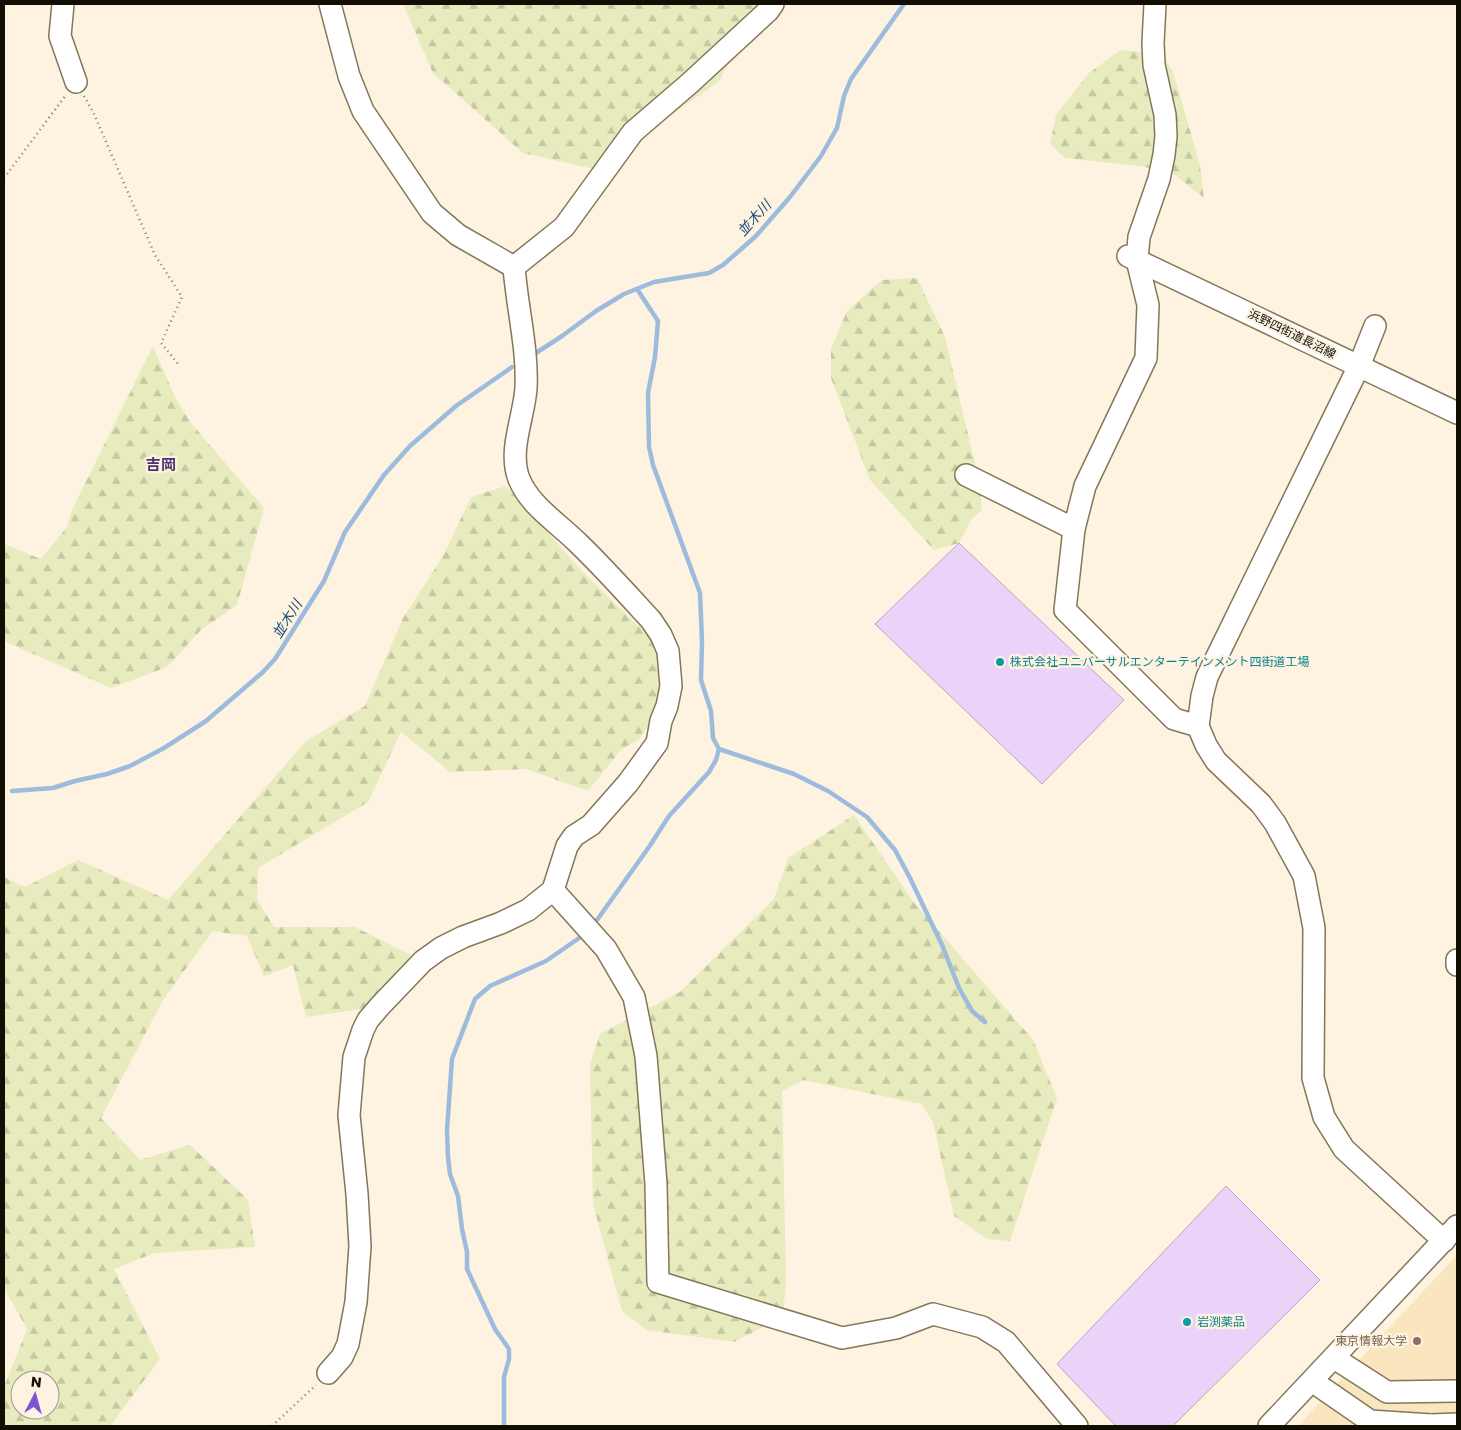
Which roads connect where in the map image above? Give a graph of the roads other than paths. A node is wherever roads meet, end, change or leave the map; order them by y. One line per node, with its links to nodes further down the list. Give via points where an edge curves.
1 (63, 4): 5 (street, via 60,36)
2 (330, 4): 7 (street, via 349,76 363,111 432,213 458,235)
3 (773, 4): 7 (street, via 633,132 564,227)
4 (1155, 4): 6 (street, via 1154,57 1166,136 1159,179)
5 (76, 82)
6 (1132, 258): 9 (street, 浜野四街道長沼線); 12 (street, via 1148,305 1146,358 1085,486)
7 (514, 267): 14 (street, via 526,389 515,463 519,479 530,499 579,543 651,620 668,651 671,686 657,743 591,825 574,836 567,846)
8 (1375, 326): 9 (street)
9 (1358, 366): 10 (street, 浜野四街道長沼線); 13 (street, via 1207,677)
10 (1457, 413)
11 (966, 475): 12 (street)
12 (1074, 529): 13 (street, via 1065,610 1174,718)
13 (1198, 726): 17 (street, via 1216,761 1261,804 1275,823 1304,876 1314,928 1313,1078 1324,1117 1344,1149)
14 (553, 890): 19 (street, via 528,910 463,937 423,961 380,1006 363,1030 354,1057 349,1115 360,1246 356,1302 348,1344); 23 (street, via 606,949 634,997 646,1056 656,1184 658,1282 842,1338 896,1328 933,1314 982,1327 1006,1342)
15 (1457, 960): 16 (street)
16 (1457, 965)
17 (1450, 1234): 18 (street)
18 (1334, 1358): 20 (street); 21 (street, via 1386,1392)
19 (328, 1373)
20 (1312, 1381): 24 (street); 25 (street, via 1370,1422)
21 (1457, 1391)
22 (1457, 1424): 25 (street)
23 (1077, 1426)
24 (1269, 1426)
25 (1431, 1426)

